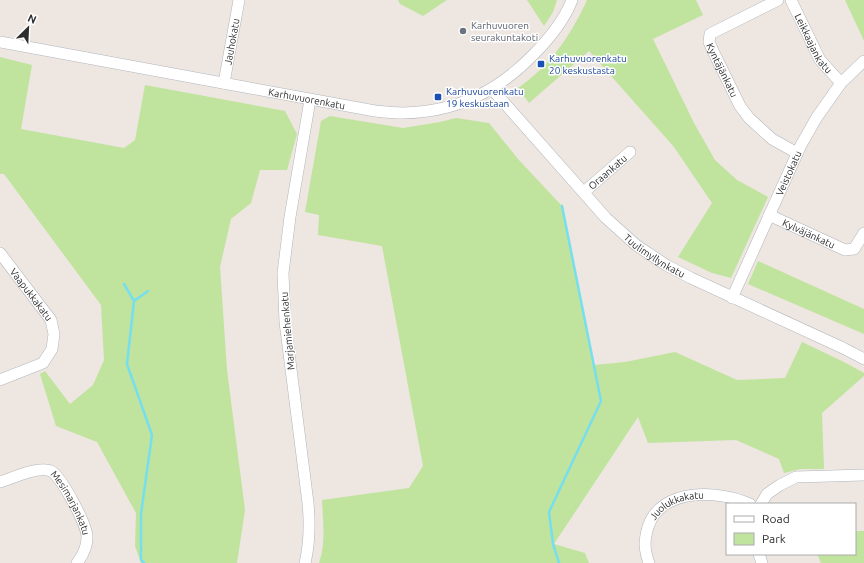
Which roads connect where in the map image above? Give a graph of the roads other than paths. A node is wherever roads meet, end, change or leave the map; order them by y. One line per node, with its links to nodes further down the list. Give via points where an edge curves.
1 (238, 0): 7 (street, Jauhokatu)
2 (572, 0): 9 (street, Karhuvuorenkatu, via 545,43 516,71)
3 (778, 0): 12 (street, Kyntäjänkatu, via 710,34 709,42 740,106 749,118 772,139)
4 (791, 0): 8 (street, Leikkaajankatu, via 820,60)
5 (0, 42): 7 (street, Karhuvuorenkatu)
6 (864, 61): 8 (street, Veistokatu)
7 (224, 83): 10 (street, Karhuvuorenkatu)
8 (841, 83): 12 (street, Veistokatu, via 817,117)
9 (492, 89): 10 (street, Karhuvuorenkatu, via 455,106 427,112 375,111); 13 (street, Tuulimyllynkatu)
10 (310, 100): 25 (street, Marjamiehenkatu, via 283,273 285,322 310,525)
11 (630, 152): 13 (street, Oraankatu)
12 (797, 153): 14 (street, Veistokatu)
13 (584, 192): 17 (street, Tuulimyllynkatu, via 606,218 636,245 666,265)
14 (769, 215): 15 (street, Kylväjänkatu, via 845,250 854,249); 17 (street, Veistokatu)
15 (864, 233)
16 (0, 253): 19 (street, Vaapukkakatu, via 51,320 54,334 52,349 43,363)
17 (732, 298): 18 (street, Tuulimyllynkatu)
18 (864, 359)
19 (0, 380)
20 (864, 475): 23 (street, via 796,477 768,494)
21 (0, 482): 24 (street, Mesimarjankatu, via 43,470 52,472 61,480 88,537 86,548)
22 (748, 503): 26 (street, Juolukkakatu, via 739,499 705,495 673,500 661,508 650,522 645,537 645,551)
23 (762, 503)
24 (77, 563)
25 (305, 563)
26 (649, 563)

